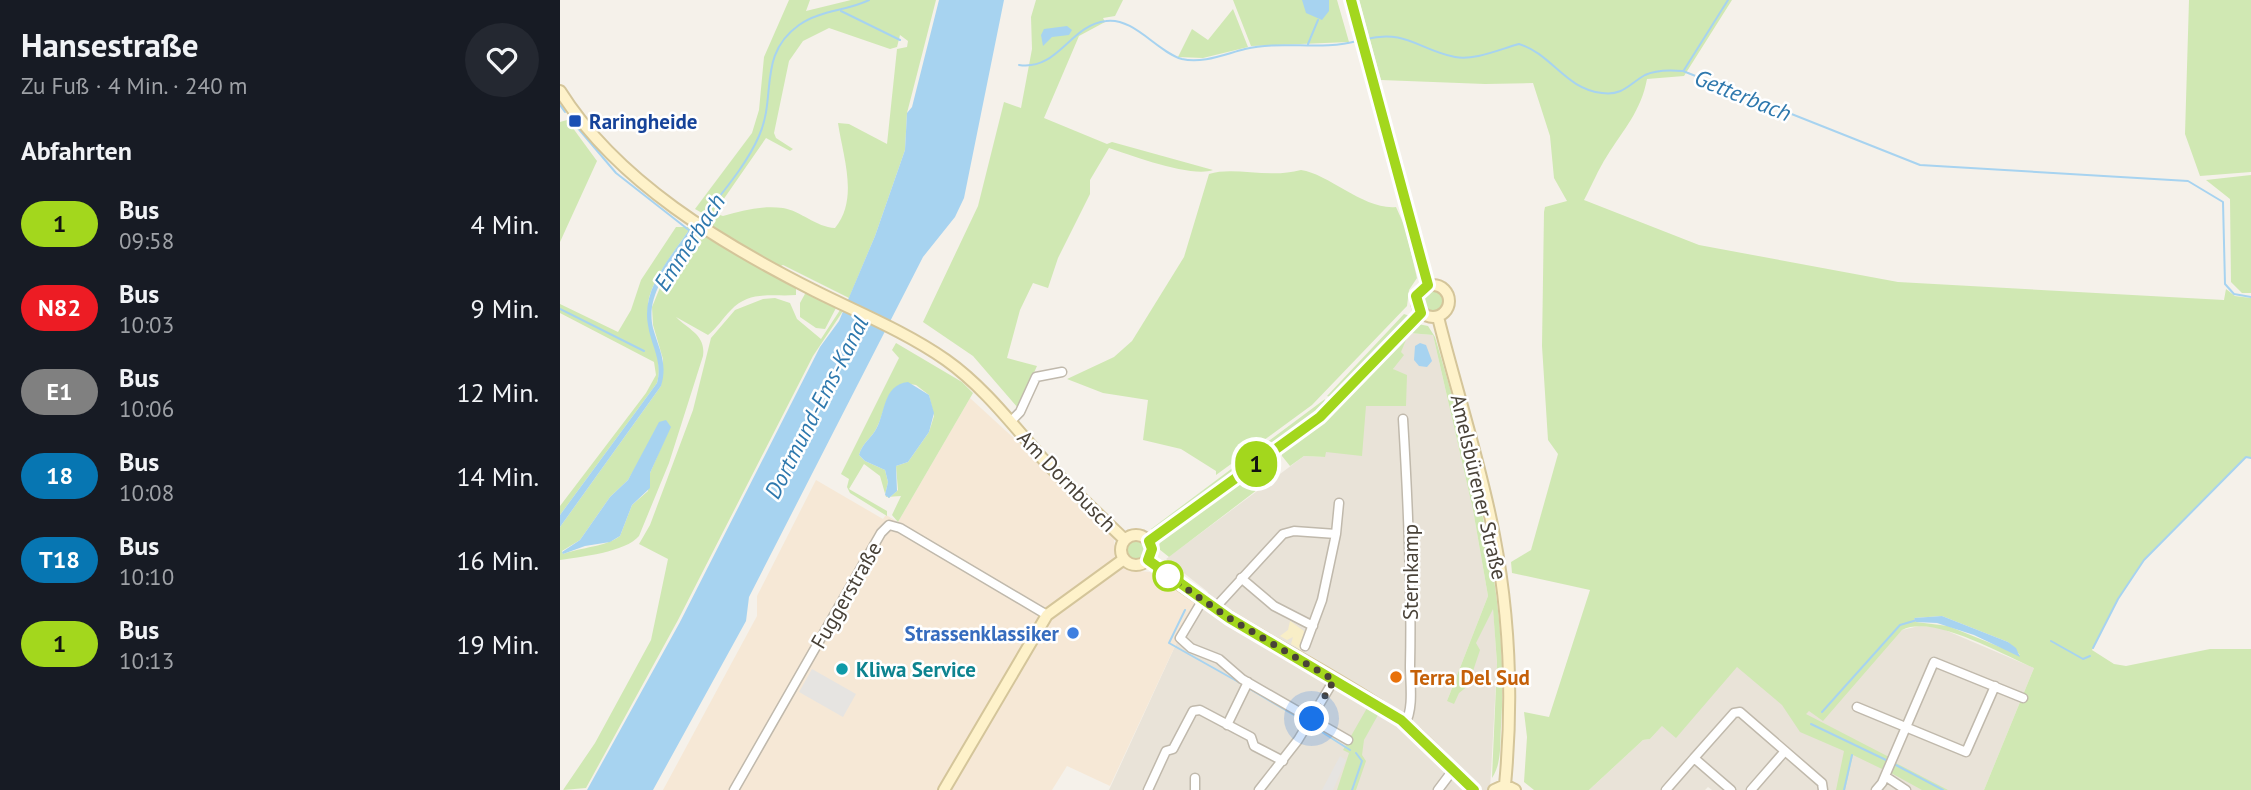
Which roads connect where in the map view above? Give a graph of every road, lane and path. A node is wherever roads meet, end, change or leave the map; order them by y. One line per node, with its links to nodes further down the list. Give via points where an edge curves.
1 (1351, 0): 3 (street, Amelsbürener Straße)
2 (560, 92): 8 (street, Am Dornbusch, via 629,173 690,218 762,264 895,330 948,362)
3 (1428, 285): 4 (street, Amelsbürener Straße, via 1416,296); 5 (street, Amelsbürener Straße, via 1440,286 1448,296 1447,308)
4 (1421, 313): 5 (street); 12 (street, via 1320,417)
5 (1438, 317): 37 (street, Amelsbürener Straße, via 1480,474 1501,580 1510,675)
6 (1062, 372): 8 (street, Am Dornbusch, via 1036,377 1020,412)
7 (1404, 419): 28 (street, Sternkamp, via 1410,511 1409,710)
8 (1010, 422): 11 (street, Am Dornbusch)
9 (1339, 503): 10 (street)
10 (1336, 534): 15 (street, via 1288,532); 19 (street)
11 (1125, 540): 12 (street, via 1139,535); 13 (street, via 1121,547)
12 (1149, 541): 14 (street)
13 (1124, 559): 14 (street, via 1135,565); 18 (street)
14 (1148, 560): 16 (street)
15 (1241, 578): 17 (street); 19 (street, via 1274,606)
16 (1202, 601): 17 (street); 22 (street, via 1180,638 1191,648 1219,659)
17 (1214, 608): 21 (street)
18 (1047, 615): 38 (street, Fuggerstraße, via 889,525); 39 (street)
19 (1313, 626): 20 (street)
20 (1305, 646)
21 (1334, 680): 26 (street); 28 (street)
22 (1248, 682): 26 (street); 27 (street)
23 (1995, 686): 24 (street); 29 (street, via 1934,662); 29 (street, via 1966,752)
24 (2024, 698)
25 (1857, 707): 29 (street)
26 (1312, 719): 30 (street); 33 (street)
27 (1227, 724): 33 (street); 40 (street, via 1193,711 1173,749 1166,751)
28 (1405, 724): 34 (street)
29 (1905, 727): 35 (street)
30 (1348, 740)
31 (1785, 751): 32 (street, via 1737,712); 48 (street); 49 (street)
32 (1694, 758): 46 (street); 47 (street)
33 (1283, 761): 42 (street)
34 (1453, 770): 43 (street); 44 (street)
35 (1885, 776): 50 (street); 51 (street)
36 (1195, 778): 41 (street)
37 (1510, 788): 45 (street, Amelsbürener Straße)
38 (734, 790)
39 (944, 790)
40 (1148, 790)
41 (1195, 790)
42 (1258, 790)
43 (1438, 790)
44 (1474, 790)
45 (1494, 790)
46 (1666, 790)
47 (1731, 790)
48 (1751, 790)
49 (1823, 790)
50 (1876, 790)
51 (1906, 790)

